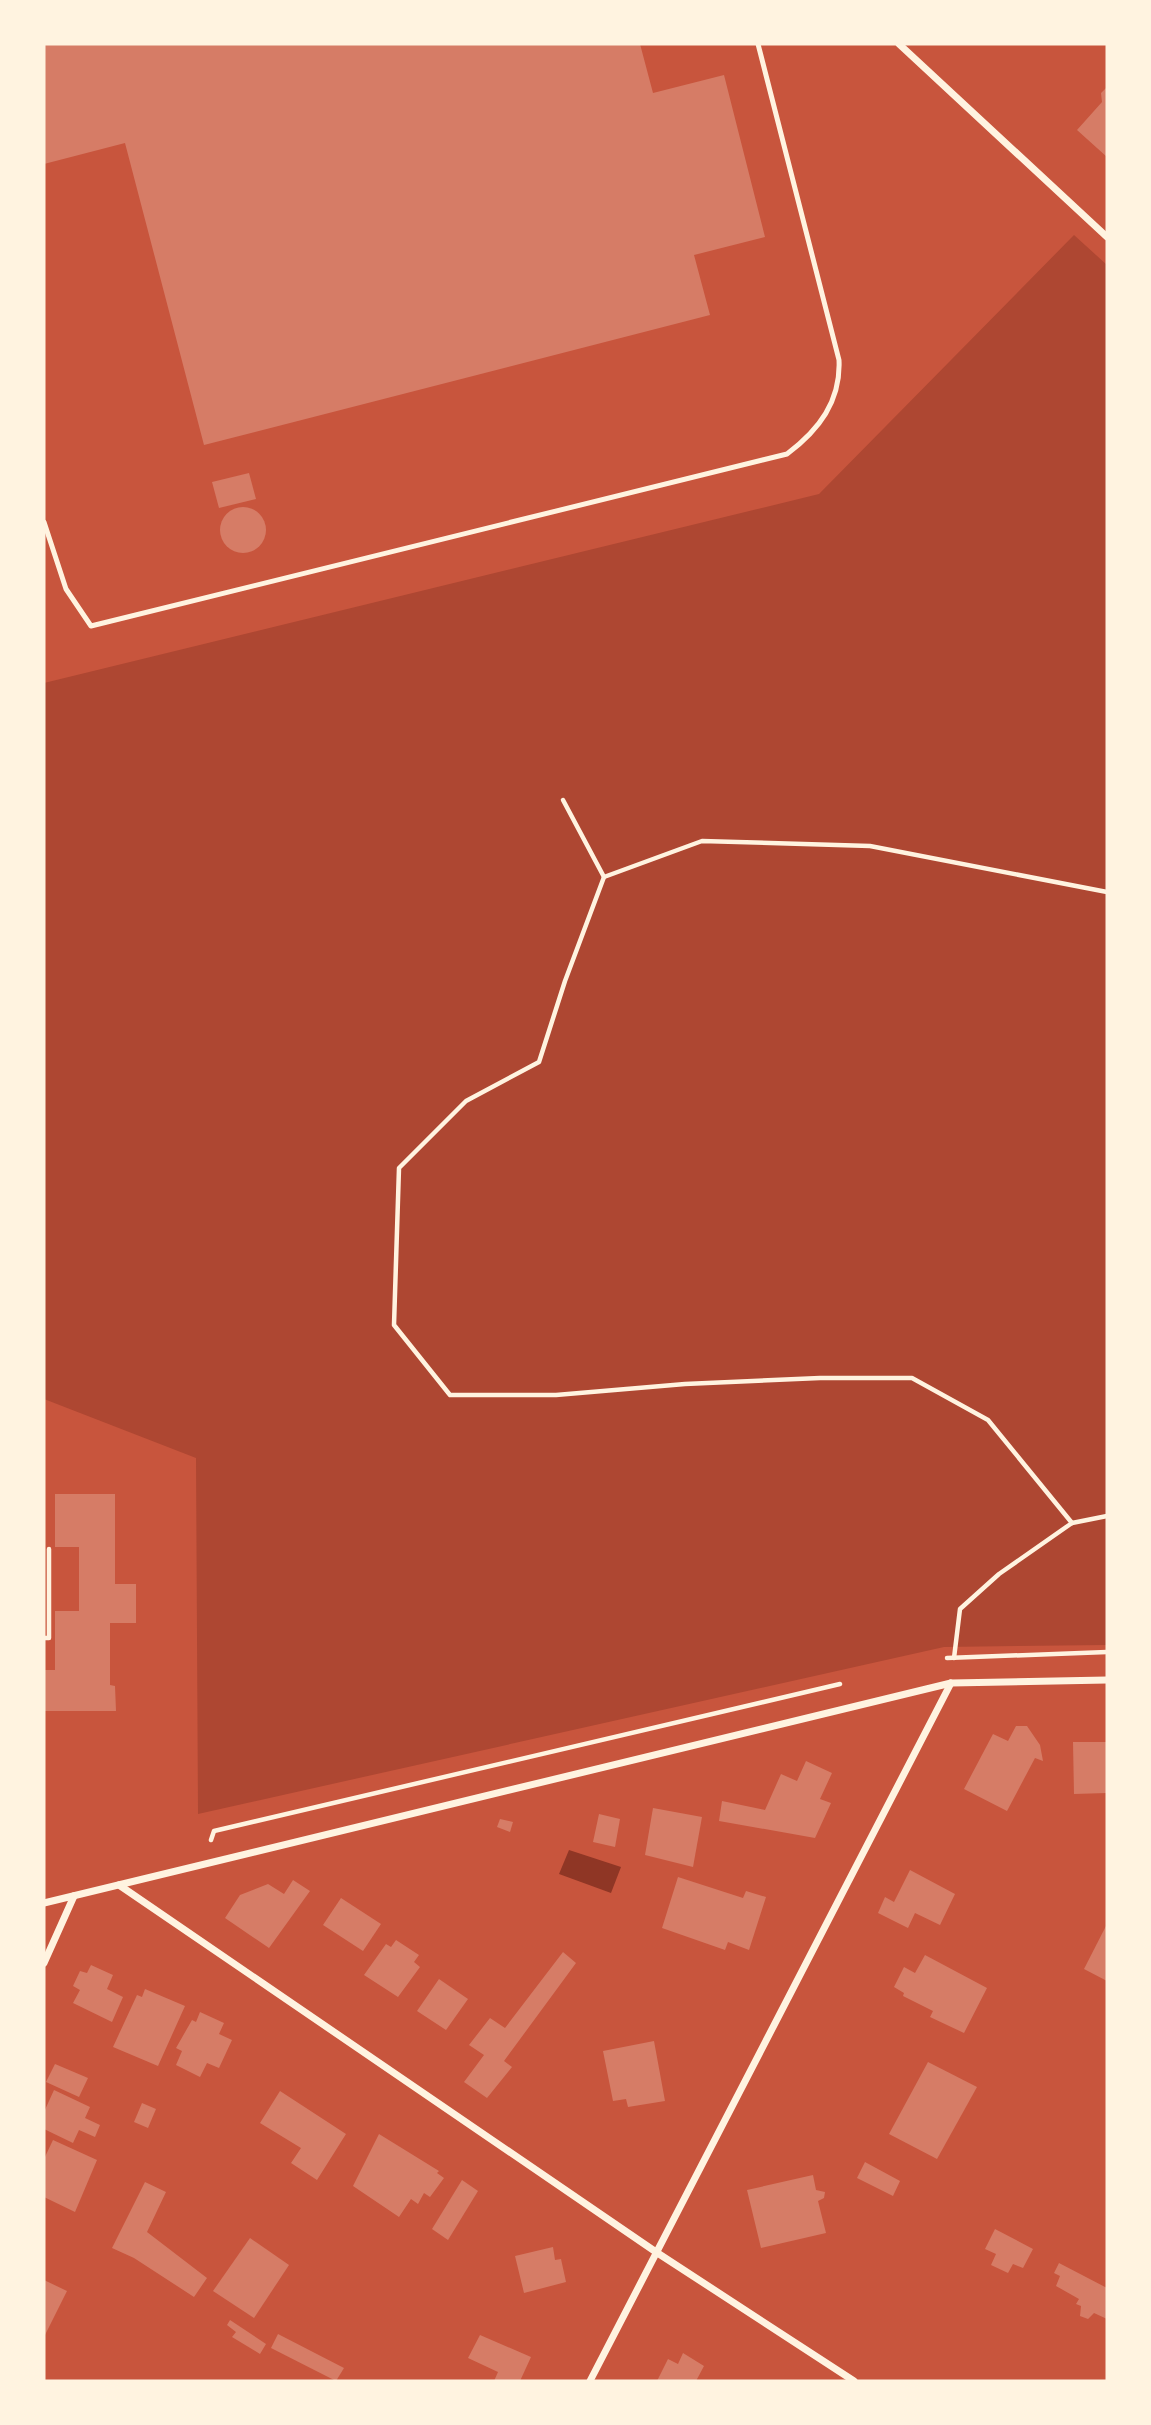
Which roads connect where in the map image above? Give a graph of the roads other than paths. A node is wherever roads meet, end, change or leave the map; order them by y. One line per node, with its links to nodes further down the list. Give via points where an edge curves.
1 (758, 44): 4 (lane, via 839,360 840,379 828,411 807,439 787,454 91,626 66,589)
2 (899, 44): 3 (street)
3 (1107, 237)
4 (44, 522)
5 (1107, 1681): 6 (street)
6 (951, 1683): 7 (street); 11 (street)
7 (119, 1885): 8 (street); 11 (street)
8 (74, 1896): 9 (street); 10 (street)
9 (44, 1903)
10 (44, 1963)
11 (656, 2252): 12 (street); 13 (street)
12 (590, 2381)
13 (854, 2381)

